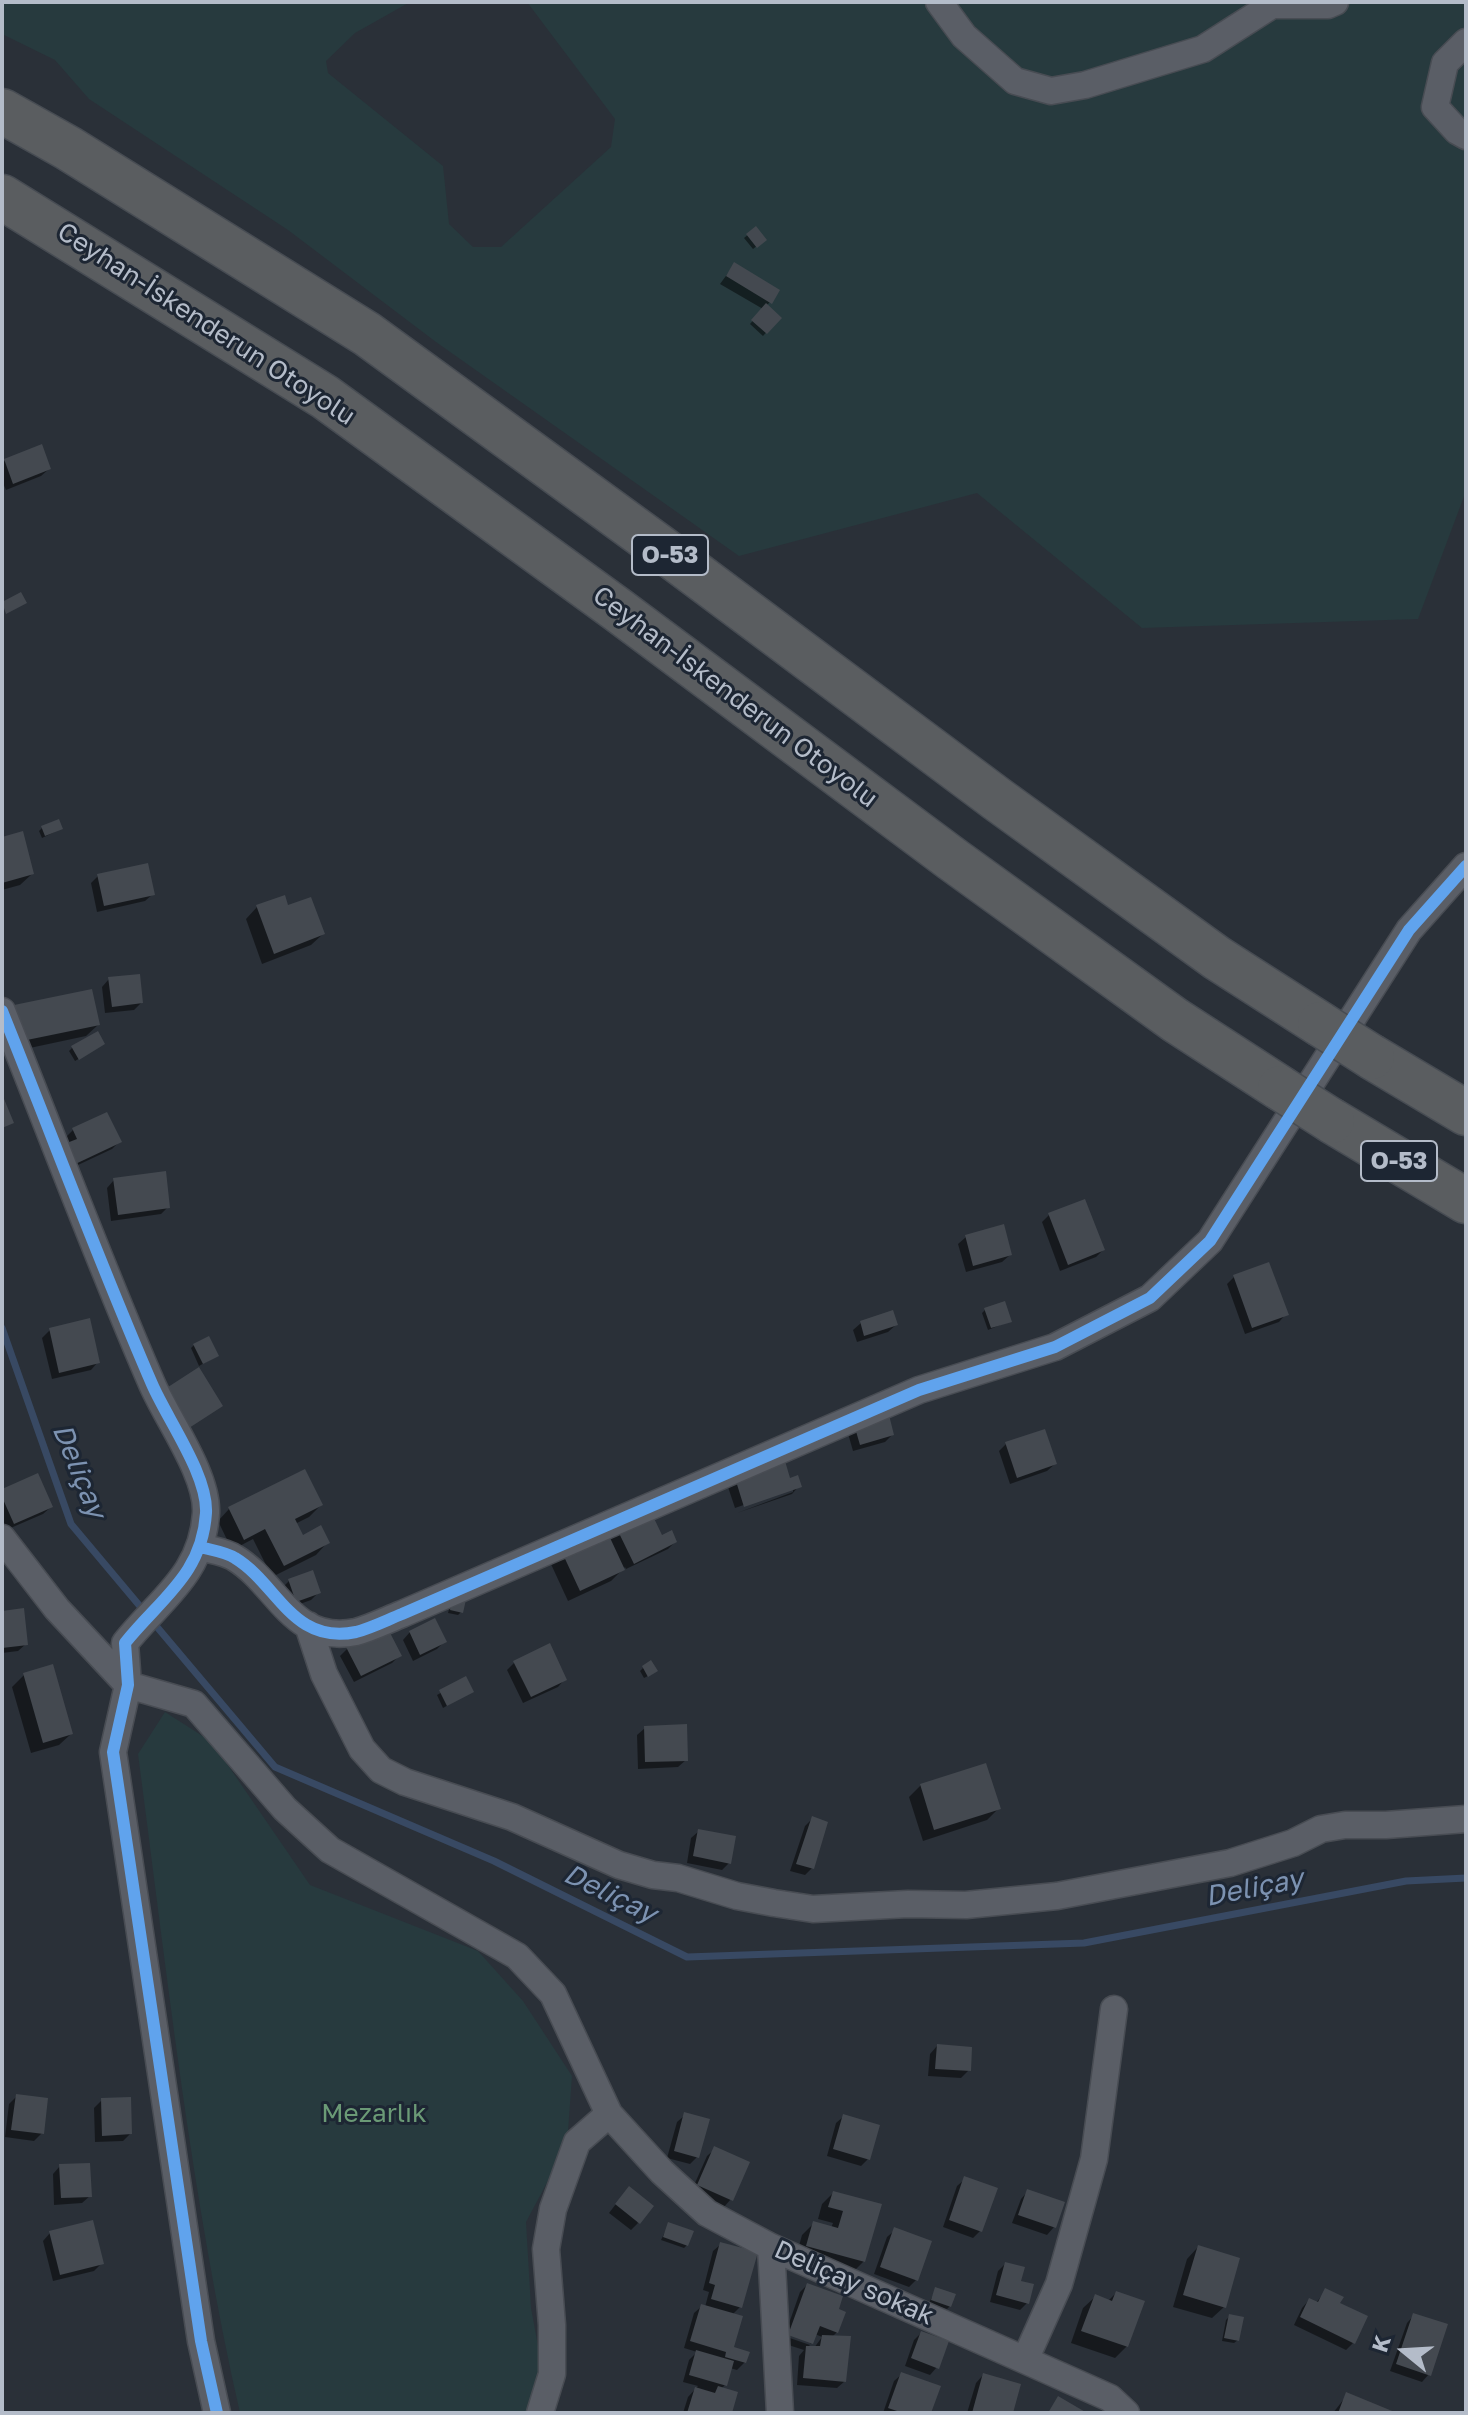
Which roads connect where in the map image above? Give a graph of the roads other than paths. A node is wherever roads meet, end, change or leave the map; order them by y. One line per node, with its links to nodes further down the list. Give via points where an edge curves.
1 (939, 2): 2 (street, via 964,36 1015,81 1051,91 1203,49 1272,5)
2 (1335, 2)
3 (1466, 42): 5 (street, via 1445,63 1435,107)
4 (2, 111): 9 (highway, O-53, bridge, via 367,334 1217,958)
5 (1466, 136)
6 (2, 197): 10 (highway, Ceyhan-İskenderun Otoyolu / O-53, bridge, via 325,397 1175,1020)
7 (1466, 866): 13 (street, via 1409,930 1210,1241 1150,1298 1055,1347 919,1390 402,1614 354,1632)
8 (2, 1011): 12 (street, via 153,1386 197,1472 206,1510)
9 (1466, 1113)
10 (1466, 1201)
11 (2, 1538): 14 (street, via 57,1609)
12 (200, 1547): 13 (street, via 234,1557 295,1620); 14 (street, via 182,1582 125,1643)
13 (308, 1625): 15 (street, via 324,1674 362,1749 381,1770 512,1817 619,1865 774,1903 813,1909 966,1905 1057,1896 1230,1863 1321,1829)
14 (128, 1685): 17 (street, Deliçay sokak, via 194,1704 285,1809 330,1850 517,1956 553,1994); 20 (street, via 113,1752 201,2341)
15 (1466, 1819)
16 (1114, 2009): 19 (street, via 1094,2159 1059,2284)
17 (609, 2114): 18 (street, Deliçay sokak, via 707,2213); 21 (street, via 577,2142 553,2209 546,2249 552,2374)
18 (771, 2247): 19 (street, Deliçay sokak); 22 (street)
19 (1025, 2360): 23 (street, Deliçay sokak, via 1110,2398)
20 (217, 2413)
21 (540, 2413)
22 (780, 2413)
23 (1126, 2413)

